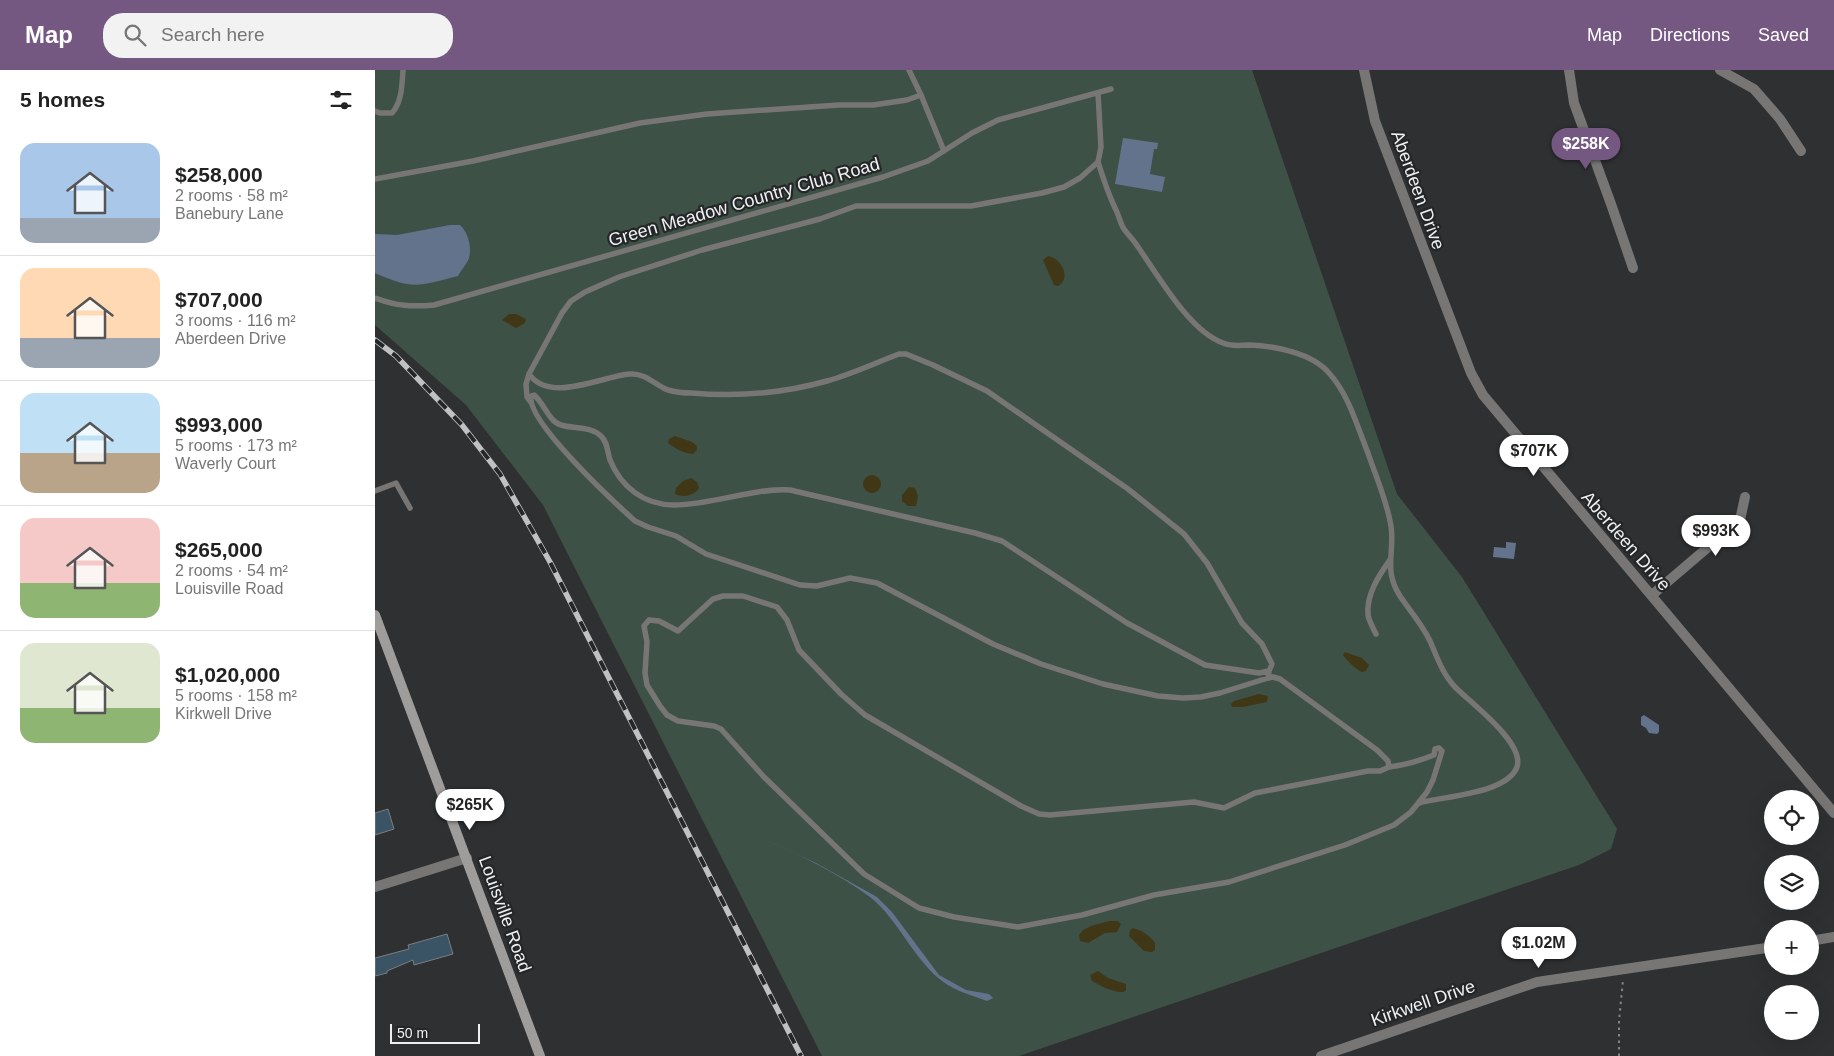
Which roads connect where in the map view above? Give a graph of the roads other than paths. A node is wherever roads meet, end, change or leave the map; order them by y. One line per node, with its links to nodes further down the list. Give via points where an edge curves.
1 (403, 70): 9 (lane, via 396,109 392,113)
2 (909, 70): 8 (lane)
3 (1363, 70): 22 (street, Aberdeen Drive, via 1378,128 1479,388)
4 (1569, 70): 14 (street, via 1574,103)
5 (1720, 70): 11 (street, via 1754,89 1780,119)
6 (1111, 89): 7 (lane, Green Meadow Country Club Road)
7 (1098, 93): 10 (lane, Green Meadow Country Club Road, via 998,120); 12 (lane, via 1101,148)
8 (921, 95): 10 (lane); 13 (lane, via 873,105 839,104 707,114 640,123)
9 (375, 111)
10 (944, 151): 15 (lane, Green Meadow Country Club Road, via 928,161 883,177 434,306 410,307)
11 (1801, 151)
12 (1098, 162): 16 (lane, via 1064,187 1042,193 971,206 856,206 619,277 571,301); 21 (lane, via 1123,228 1190,318 1207,334 1233,346 1250,345 1301,354 1327,370 1339,385 1354,416 1388,511 1393,540)
13 (375, 180)
14 (1633, 268)
15 (375, 298)
16 (529, 374): 17 (lane, via 526,384); 25 (lane, via 545,387 580,385 630,374 646,377 668,390 745,394 827,381 906,354 987,391 1128,489 1184,534 1207,563 1242,623 1265,649 1272,664)
17 (530, 401): 25 (lane, via 534,395 542,401 551,418 561,425 592,430 600,435 606,442 613,468 624,484 649,501 675,505 773,489 790,490 975,533 1002,541 1127,624 1205,665 1259,673); 26 (lane, via 555,441 635,521 675,536 706,554 799,586 817,586 850,578 877,583 993,644 1069,673 1141,693 1201,697)
18 (375, 491): 20 (lane, via 396,483)
19 (1745, 497): 22 (street, via 1739,520)
20 (410, 508)
21 (1390, 560): 24 (lane, via 1373,586 1368,617); 28 (lane, via 1391,577 1397,591 1424,630 1453,686 1502,733 1515,749 1517,758 1513,773 1499,784)
22 (1652, 595): 29 (street, Aberdeen Drive)
23 (375, 615): 30 (main road, Louisville Road)
24 (1376, 634)
25 (1269, 671): 26 (lane)
26 (1268, 678): 27 (lane, via 1280,679 1377,750 1389,761)
27 (1389, 767): 28 (lane, via 1411,764 1434,755 1435,749 1442,750 1433,780); 28 (lane, via 1255,793 1223,808 1193,802 1039,814 865,715 799,650 787,620 777,607 743,596 723,596 713,599 678,631 659,621 649,620 644,626 647,685 667,715 678,721 721,729 764,777 864,874 919,908 954,917 1018,927 1082,915 1154,895 1229,882 1345,845 1394,825)
28 (1419, 803)
29 (1834, 813)
30 (467, 858): 31 (street); 35 (main road, Louisville Road)
31 (375, 887)
32 (1834, 937): 33 (street)
33 (1819, 940)
34 (1764, 948): 36 (street, Kirkwell Drive, via 1537,982)
35 (540, 1056)
36 (1321, 1056)

